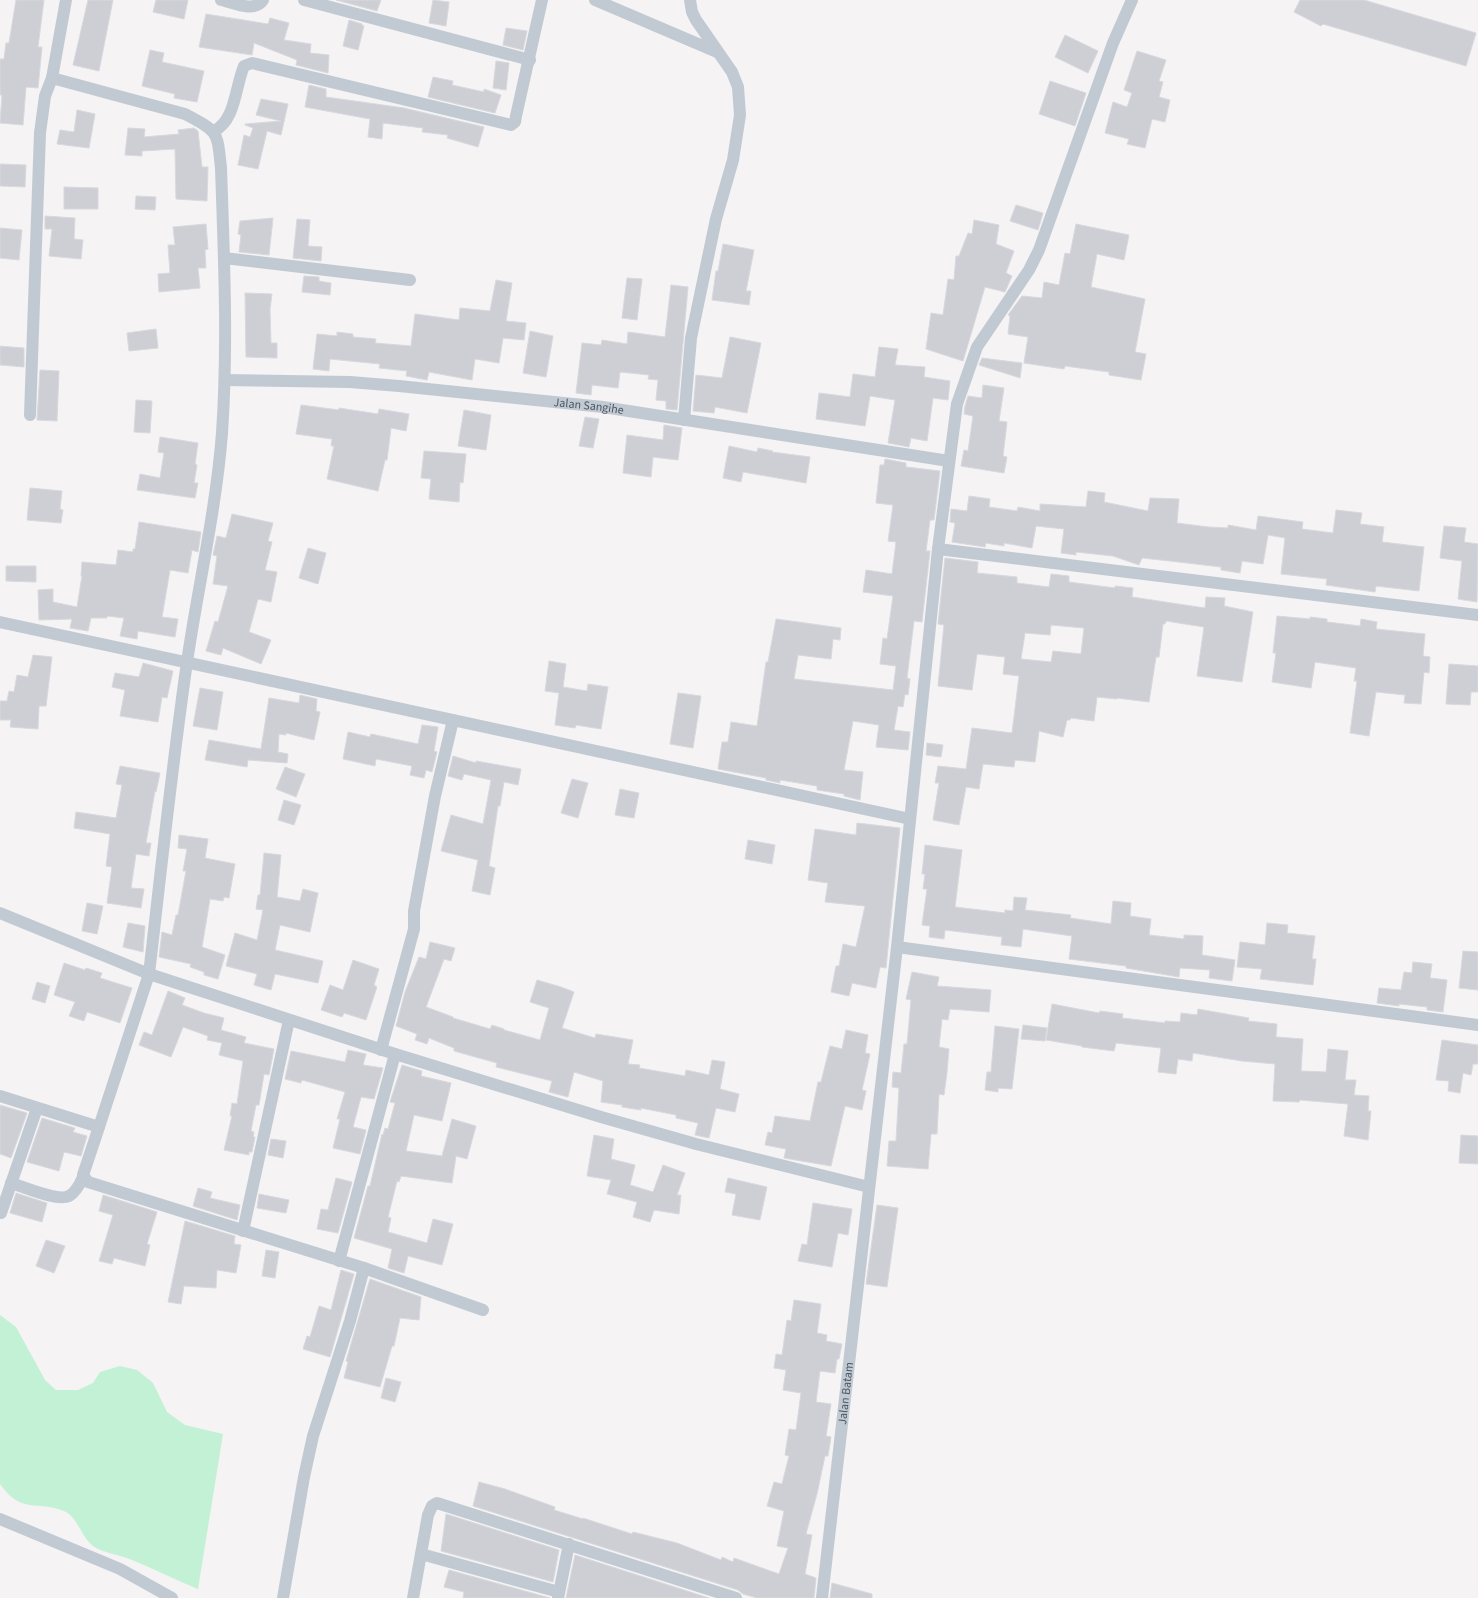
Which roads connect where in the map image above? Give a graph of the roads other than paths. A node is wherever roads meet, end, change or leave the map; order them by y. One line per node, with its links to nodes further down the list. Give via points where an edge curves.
1 (66, 0): 11 (street)
2 (221, 0): 3 (street, via 254,7)
3 (263, 0)
4 (304, 0): 10 (street)
5 (542, 0): 10 (street)
6 (595, 0): 9 (street)
7 (690, 0): 9 (street, via 696,20)
8 (1132, 0): 18 (street, Jalan Batam, via 1113,43 1039,250 977,347 957,404)
9 (717, 52): 17 (street, via 738,86 740,115 733,160 716,219 691,338)
10 (530, 60): 12 (street, via 515,122 511,125 252,63 244,66 225,123)
11 (52, 78): 12 (street, via 185,114); 16 (street, via 45,96 40,133)
12 (214, 131): 13 (street, via 221,168)
13 (224, 258): 14 (street); 15 (street)
14 (410, 280)
15 (225, 380): 17 (street, Jalan Sangihe, via 399,386 594,406); 22 (street, via 213,515)
16 (30, 415)
17 (684, 420): 18 (street, Jalan Sangihe)
18 (949, 461): 19 (street, Jalan Batam)
19 (938, 549): 20 (street); 24 (street, Jalan Batam)
20 (1478, 615)
21 (0, 622): 22 (street)
22 (187, 662): 23 (street); 27 (street)
23 (453, 720): 24 (street); 30 (street, via 435,796 414,910 414,928)
24 (910, 819): 26 (street, Jalan Batam)
25 (0, 913): 27 (street)
26 (897, 946): 29 (street); 37 (street, Jalan Batam)
27 (149, 974): 28 (street); 34 (street)
28 (289, 1020): 30 (street); 39 (street)
29 (1478, 1025)
30 (380, 1050): 31 (street)
31 (395, 1054): 37 (street, via 696,1144); 40 (street)
32 (0, 1096): 33 (street)
33 (37, 1108): 34 (street); 36 (street)
34 (99, 1127): 35 (street)
35 (83, 1177): 36 (street, via 74,1192 66,1197); 39 (street, via 95,1185)
36 (12, 1183): 38 (street)
37 (869, 1187): 51 (street, Jalan Batam)
38 (1, 1213)
39 (243, 1231): 40 (street)
40 (339, 1260): 41 (street)
41 (364, 1268): 42 (street); 48 (street, via 313,1436)
42 (483, 1310)
43 (0, 1519): 47 (street, via 120,1569)
44 (570, 1544): 45 (street, via 437,1503 428,1515); 46 (street); 50 (street)
45 (421, 1554): 46 (street); 49 (street)
46 (558, 1595)
47 (172, 1598)
48 (283, 1598)
49 (412, 1598)
50 (736, 1598)
51 (822, 1598)

